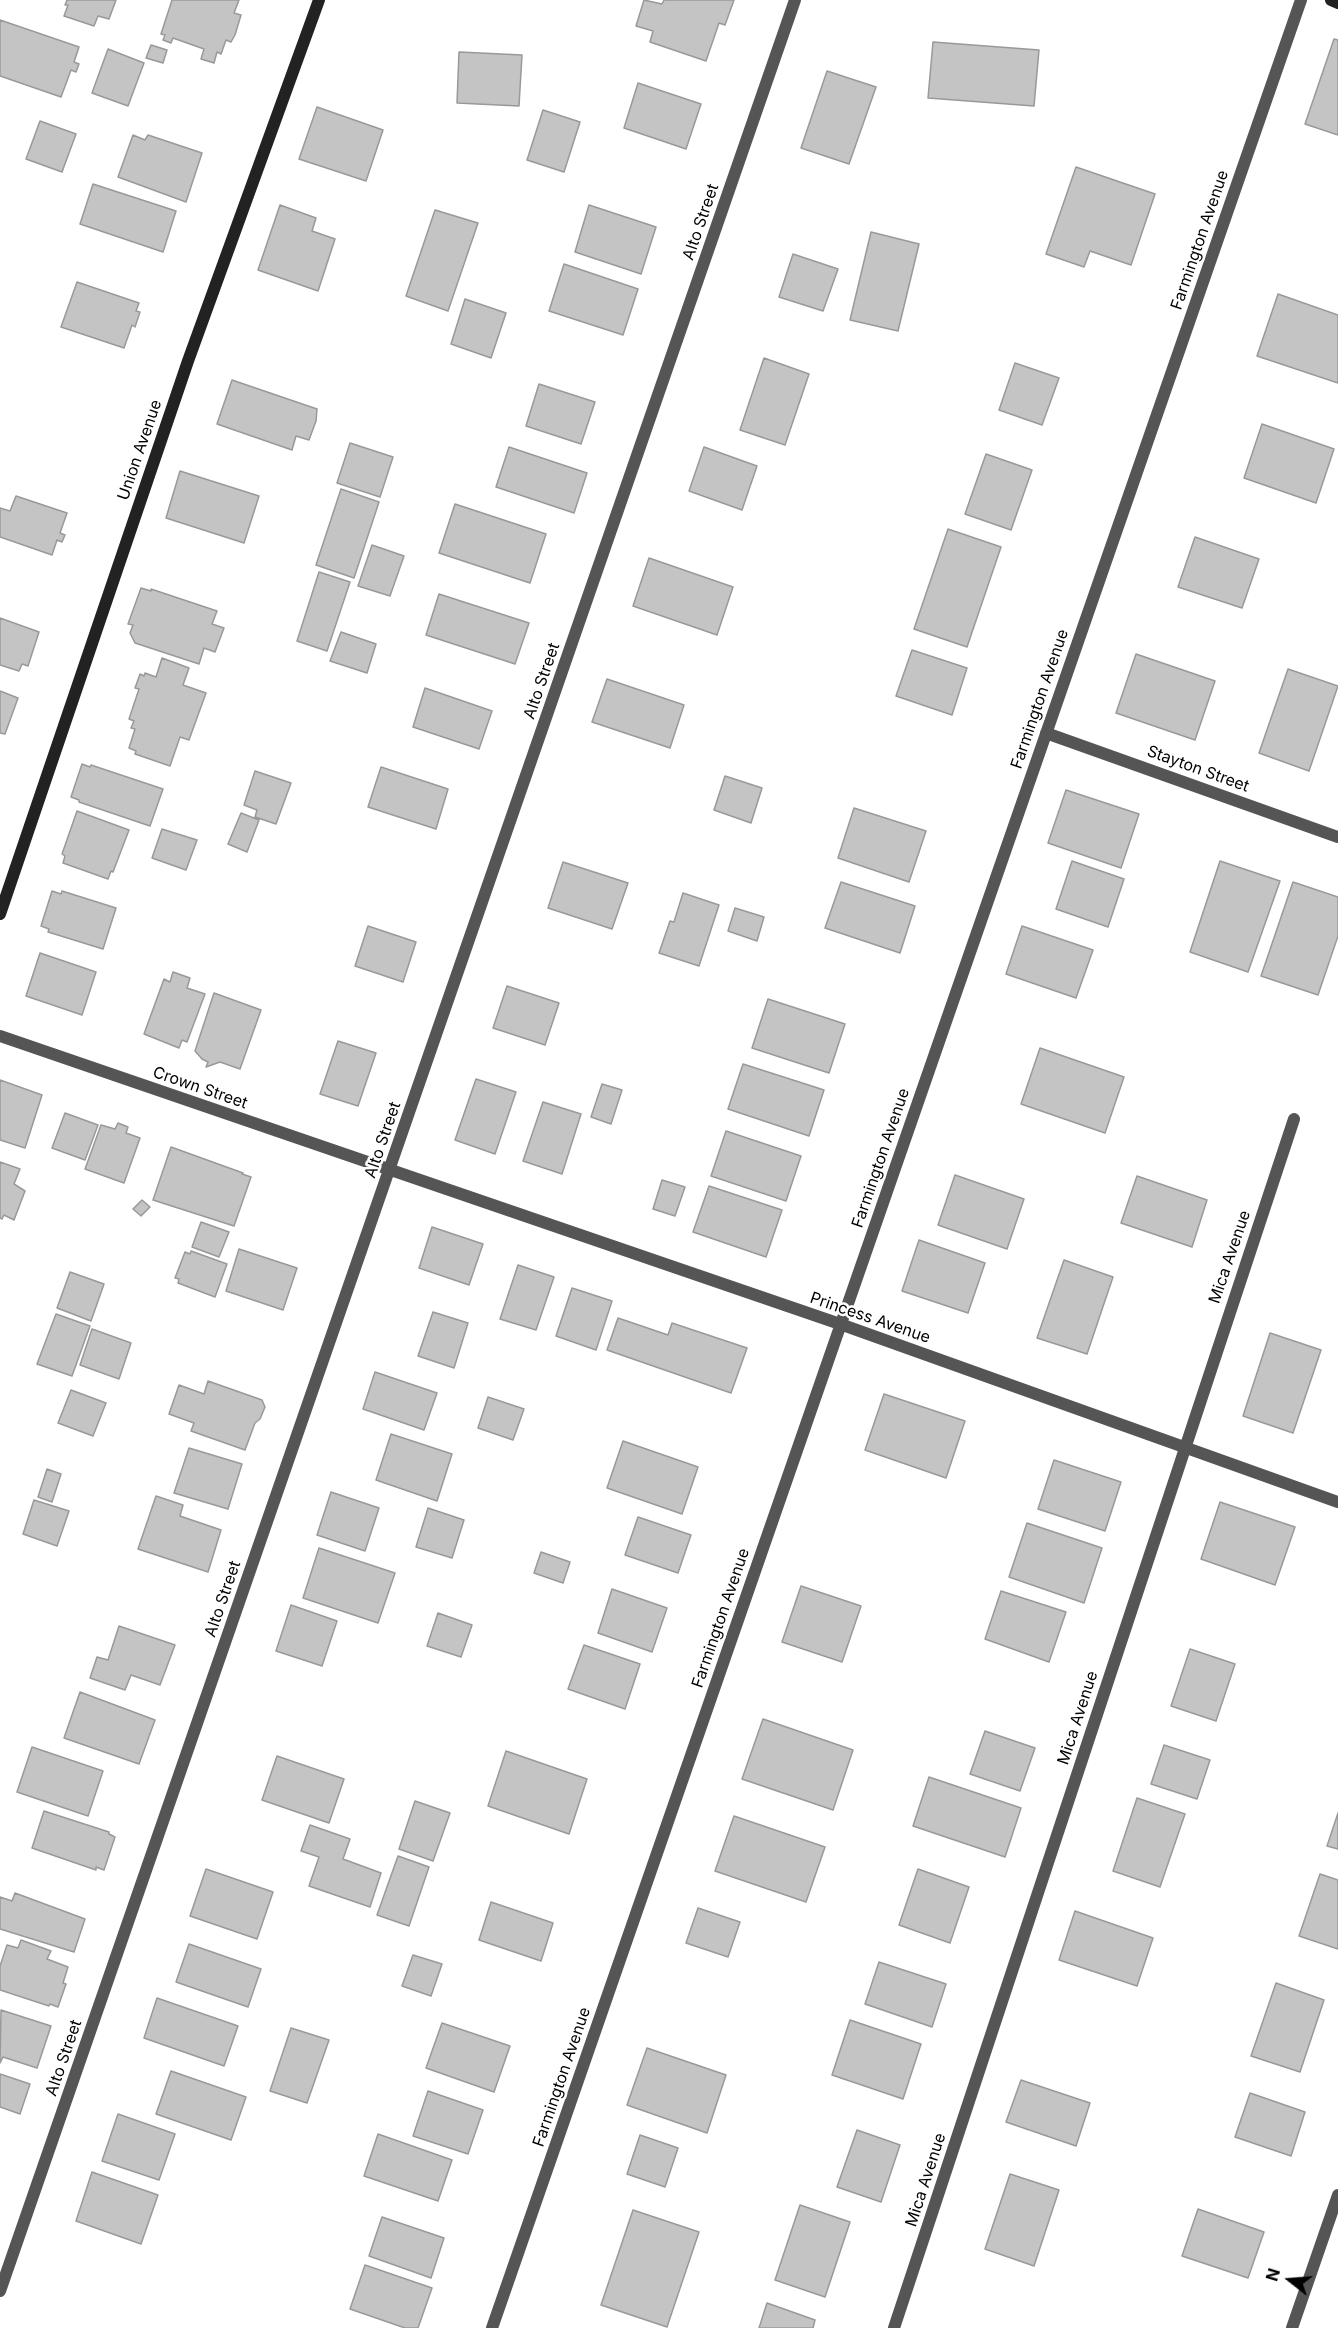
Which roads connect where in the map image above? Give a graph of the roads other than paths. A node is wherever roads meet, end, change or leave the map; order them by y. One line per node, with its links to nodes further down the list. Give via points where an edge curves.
1 (319, 0): 8 (main road, Union Avenue, via 188,361)
2 (795, 0): 11 (street, Alto Street)
3 (1301, 0): 6 (street, Farmington Avenue)
4 (1331, 0): 5 (main road)
5 (1338, 3)
6 (1046, 733): 7 (street, Stayton Street); 12 (street, Farmington Avenue)
7 (1338, 837)
8 (0, 914)
9 (0, 1036): 11 (street, Crown Street)
10 (1294, 1119): 13 (street, Mica Avenue)
11 (390, 1170): 12 (street, Princess Avenue); 16 (street, Alto Street)
12 (840, 1324): 13 (street, Princess Avenue); 17 (street, Farmington Avenue)
13 (1184, 1447): 14 (street, Princess Avenue); 18 (street, Mica Avenue)
14 (1338, 1502)
15 (1338, 2195): 19 (street)
16 (0, 2291)
17 (492, 2328)
18 (894, 2328)
19 (1292, 2328)

